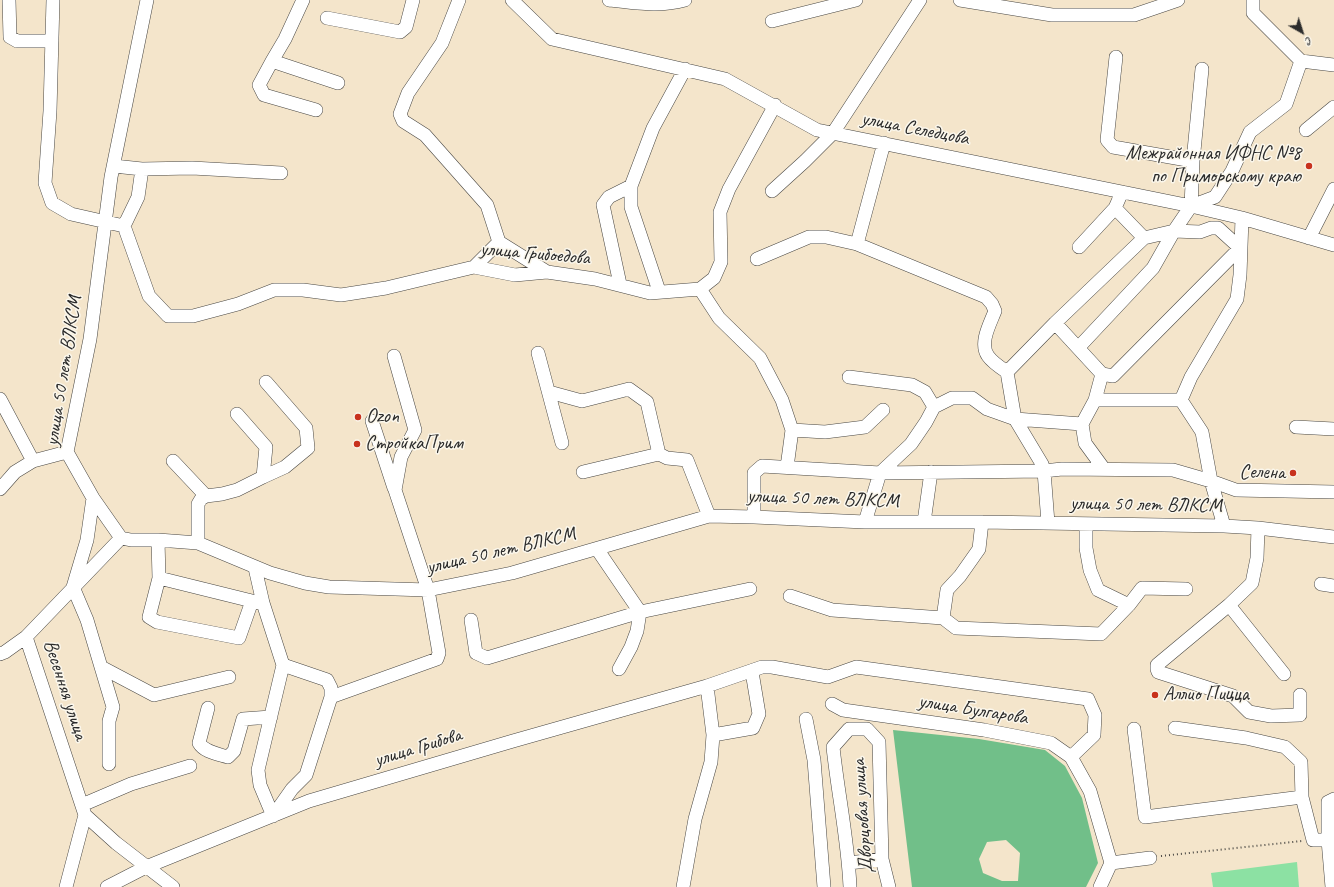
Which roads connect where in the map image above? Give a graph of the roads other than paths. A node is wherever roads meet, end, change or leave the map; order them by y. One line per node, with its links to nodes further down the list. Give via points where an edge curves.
1 (9, 0): 17 (street, via 10,38 17,41)
2 (53, 0): 17 (street)
3 (147, 0): 32 (street, улица 50 лет ВЛКСМ)
4 (303, 0): 19 (street, via 286,39)
5 (413, 0): 15 (street, via 406,27 400,32)
6 (459, 0): 47 (street, via 442,43 408,93 400,114 403,121 425,135 488,205)
7 (512, 0): 23 (street, улица Селедцова, via 552,39)
8 (609, 0): 9 (street, via 676,3)
9 (685, 0)
10 (856, 0): 16 (street)
11 (920, 0): 29 (street)
12 (960, 0): 13 (street, via 1052,15 1134,16)
13 (1178, 0)
14 (1253, 0): 20 (street, via 1253,13)
15 (326, 18)
16 (772, 21)
17 (52, 42): 42 (street, via 45,183 52,203 71,214)
18 (1116, 57): 31 (street, via 1108,140 1112,147)
19 (272, 61): 24 (street); 27 (street, via 260,85 264,95)
20 (1301, 61): 21 (street); 39 (street, via 1286,104 1250,132 1232,171 1215,197)
21 (1334, 65)
22 (1202, 69): 31 (street)
23 (685, 70): 25 (street, улица Селедцова, via 725,78); 35 (street, via 653,128)
24 (338, 83)
25 (775, 105): 29 (street, улица Селедцова, via 817,130); 56 (street, via 729,189 720,212 721,262 714,278)
26 (1334, 107): 28 (street)
27 (316, 110)
28 (1306, 130)
29 (833, 133): 30 (street, улица Селедцова); 37 (street)
30 (884, 143): 38 (street, улица Селедцова); 48 (street)
31 (1194, 160): 39 (street)
32 (114, 166): 33 (street); 42 (street, улица 50 лет ВЛКСМ)
33 (142, 169): 34 (street, via 192,168); 43 (street, via 138,197)
34 (281, 173)
35 (631, 186): 55 (street, via 609,197 603,205); 57 (street, via 631,207)
36 (1334, 189): 46 (street)
37 (772, 191)
38 (1122, 192): 39 (street, улица Селедцова); 40 (street)
39 (1191, 206): 41 (street, улица Селедцова); 44 (street)
40 (1115, 208): 45 (street); 50 (street)
41 (1242, 218): 46 (street, улица Селедцова); 51 (street)
42 (106, 221): 43 (street); 80 (street, улица 50 лет ВЛКСМ, via 90,339)
43 (124, 226): 53 (street, улица Грибоедова, via 149,296 168,316 193,316 238,304 274,290 303,290 341,295 386,288)
44 (1174, 231): 45 (street); 51 (street, via 1200,232 1218,228); 59 (street, via 1153,268)
45 (1144, 238): 58 (street)
46 (1309, 238): 49 (street, улица Селедцова)
47 (499, 242): 53 (street); 54 (street)
48 (857, 244): 52 (street, via 826,237 809,237); 62 (street, via 986,297 995,311 984,341 984,350 988,357)
49 (1334, 245)
50 (1079, 247)
51 (1240, 248): 63 (street, via 1113,376); 69 (street, via 1237,299 1191,377)
52 (757, 258)
53 (474, 268): 54 (street, улица Грибоедова, via 515,275)
54 (547, 272): 55 (street, улица Грибоедова)
55 (620, 284): 57 (street, улица Грибоедова, via 650,293)
56 (700, 289): 57 (street, улица Грибоедова); 78 (street, via 719,318 760,358 782,400)
57 (659, 291)
58 (1055, 323): 59 (street); 62 (street)
59 (1078, 348): 63 (street)
60 (538, 353): 66 (street)
61 (394, 356): 93 (street, via 415,430 401,457)
62 (1007, 372): 73 (street)
63 (1102, 374): 68 (street)
64 (849, 377): 70 (street, via 912,385 925,392)
65 (266, 382): 90 (street, via 306,428 308,448 285,467)
66 (549, 392): 79 (street); 81 (street, via 582,401 629,389 647,402)
67 (0, 399): 82 (street)
68 (1095, 400): 69 (street); 75 (street)
69 (1181, 400): 91 (street, via 1202,432)
70 (934, 407): 73 (street, via 952,398 972,398 986,409); 89 (street, via 911,444)
71 (883, 410): 78 (street, via 865,427 825,432)
72 (237, 414): 90 (street, via 266,447)
73 (1015, 419): 75 (street); 86 (street)
74 (372, 421): 93 (street)
75 (1082, 424): 85 (street, via 1085,443)
76 (1296, 427): 77 (street)
77 (1334, 429)
78 (792, 430): 84 (street)
79 (562, 443)
80 (67, 452): 82 (street); 96 (street, улица 50 лет ВЛКСМ)
81 (659, 454): 87 (street); 97 (street, via 667,458 687,460)
82 (33, 461): 92 (street, via 15,472)
83 (173, 461): 95 (street)
84 (787, 467): 89 (street); 98 (street, via 762,466 754,473)
85 (1104, 469): 86 (street); 91 (street, via 1173,470)
86 (1044, 471): 88 (street); 102 (street)
87 (583, 472)
88 (931, 472): 89 (street); 100 (street)
89 (880, 473): 99 (street)
90 (263, 477): 95 (street, via 237,490)
91 (1211, 481): 94 (street, via 1236,490); 104 (street)
92 (0, 489)
93 (395, 490): 116 (street)
94 (1334, 492)
95 (206, 496): 109 (street, via 198,504)
96 (93, 498): 107 (street, улица 50 лет ВЛКСМ); 113 (street, via 87,540)
97 (708, 516): 98 (street, улица 50 лет ВЛКСМ); 110 (street, улица 50 лет ВЛКСМ)
98 (754, 516): 99 (street, улица 50 лет ВЛКСМ)
99 (865, 522): 100 (street, улица 50 лет ВЛКСМ)
100 (924, 522): 101 (street, улица 50 лет ВЛКСМ)
101 (982, 522): 102 (street, улица 50 лет ВЛКСМ); 122 (street, via 979,549 947,590)
102 (1048, 523): 103 (street, улица 50 лет ВЛКСМ)
103 (1086, 525): 104 (street, улица 50 лет ВЛКСМ); 120 (street, via 1086,548 1090,570 1098,590)
104 (1224, 526): 105 (street, улица 50 лет ВЛКСМ)
105 (1258, 528): 106 (street, улица 50 лет ВЛКСМ); 119 (street, via 1257,558 1252,583)
106 (1334, 537)
107 (121, 538): 108 (street, улица 50 лет ВЛКСМ); 113 (street, Весенняя улица)
108 (158, 540): 109 (street, улица 50 лет ВЛКСМ); 112 (street)
109 (198, 543): 111 (street, улица 50 лет ВЛКСМ)
110 (598, 549): 116 (street, улица 50 лет ВЛКСМ, via 512,573); 121 (street)
111 (255, 568): 116 (street, улица 50 лет ВЛКСМ, via 329,587); 118 (street)
112 (159, 578): 118 (street); 118 (street, via 149,618 157,622 239,638)
113 (73, 587): 124 (street, Весенняя улица); 127 (street, via 87,620)
114 (1186, 588): 120 (street, via 1142,588)
115 (750, 589): 121 (street)
116 (428, 590): 134 (street, via 438,659)
117 (790, 596): 122 (street, via 832,610)
118 (258, 602): 126 (street)
119 (1229, 605): 130 (street); 133 (street, via 1157,665 1158,672 1233,696 1249,712 1271,716 1300,715)
120 (1129, 606): 122 (street, via 1101,634 956,628)
121 (640, 612): 123 (street, via 487,658 476,653); 128 (street, via 637,631)
122 (943, 618)
123 (471, 620)
124 (26, 637): 125 (street); 147 (street, Весенняя улица)
125 (0, 654)
126 (283, 665): 134 (street, via 327,680 331,688); 137 (street)
127 (101, 666): 131 (street, via 154,695); 143 (street, via 114,707 109,721)
128 (619, 669)
129 (752, 672): 132 (street, улица Грибова); 141 (street, via 759,714 752,728); 142 (street, via 762,667 772,667 828,677 856,667 1088,699 1095,715 1094,735)
130 (1284, 674)
131 (229, 678)
132 (707, 686): 141 (street); 148 (street, улица Грибова, via 309,801)
133 (1300, 695)
134 (331, 697): 148 (street, via 306,775 292,789)
135 (832, 704): 142 (street, улица Булгарова, via 843,710 984,730 1051,743)
136 (208, 708): 137 (street, via 199,743 213,752 228,756 234,751 243,719)
137 (271, 717): 148 (street, via 258,770 260,785)
138 (806, 719): 159 (street, via 814,760)
139 (1175, 728): 145 (street, via 1246,738 1285,747 1301,762)
140 (1134, 729): 145 (street, via 1145,817)
141 (713, 735): 158 (street, via 711,762 695,819)
142 (1071, 757): 153 (street, улица Булгарова, via 1090,791)
143 (109, 764)
144 (190, 766): 147 (street, via 131,784)
145 (1302, 797): 149 (street, via 1313,840)
146 (1334, 798): 149 (street, via 1328,802)
147 (84, 810): 154 (street, via 116,843); 155 (street)
148 (273, 816): 154 (street, улица Грибова)
149 (1331, 840): 163 (street)
150 (1150, 858): 153 (street)
151 (882, 859): 152 (street); 152 (street, Дворцовая улица, via 879,742 867,729 849,728 833,747); 161 (street, Дворцовая улица)
152 (849, 863): 160 (street)
153 (1110, 863): 162 (street)
154 (146, 866): 156 (street); 157 (street)
155 (66, 887)
156 (107, 887)
157 (173, 887)
158 (683, 887)
159 (824, 887)
160 (850, 887)
161 (889, 887)
162 (1100, 887)
163 (1332, 887)

